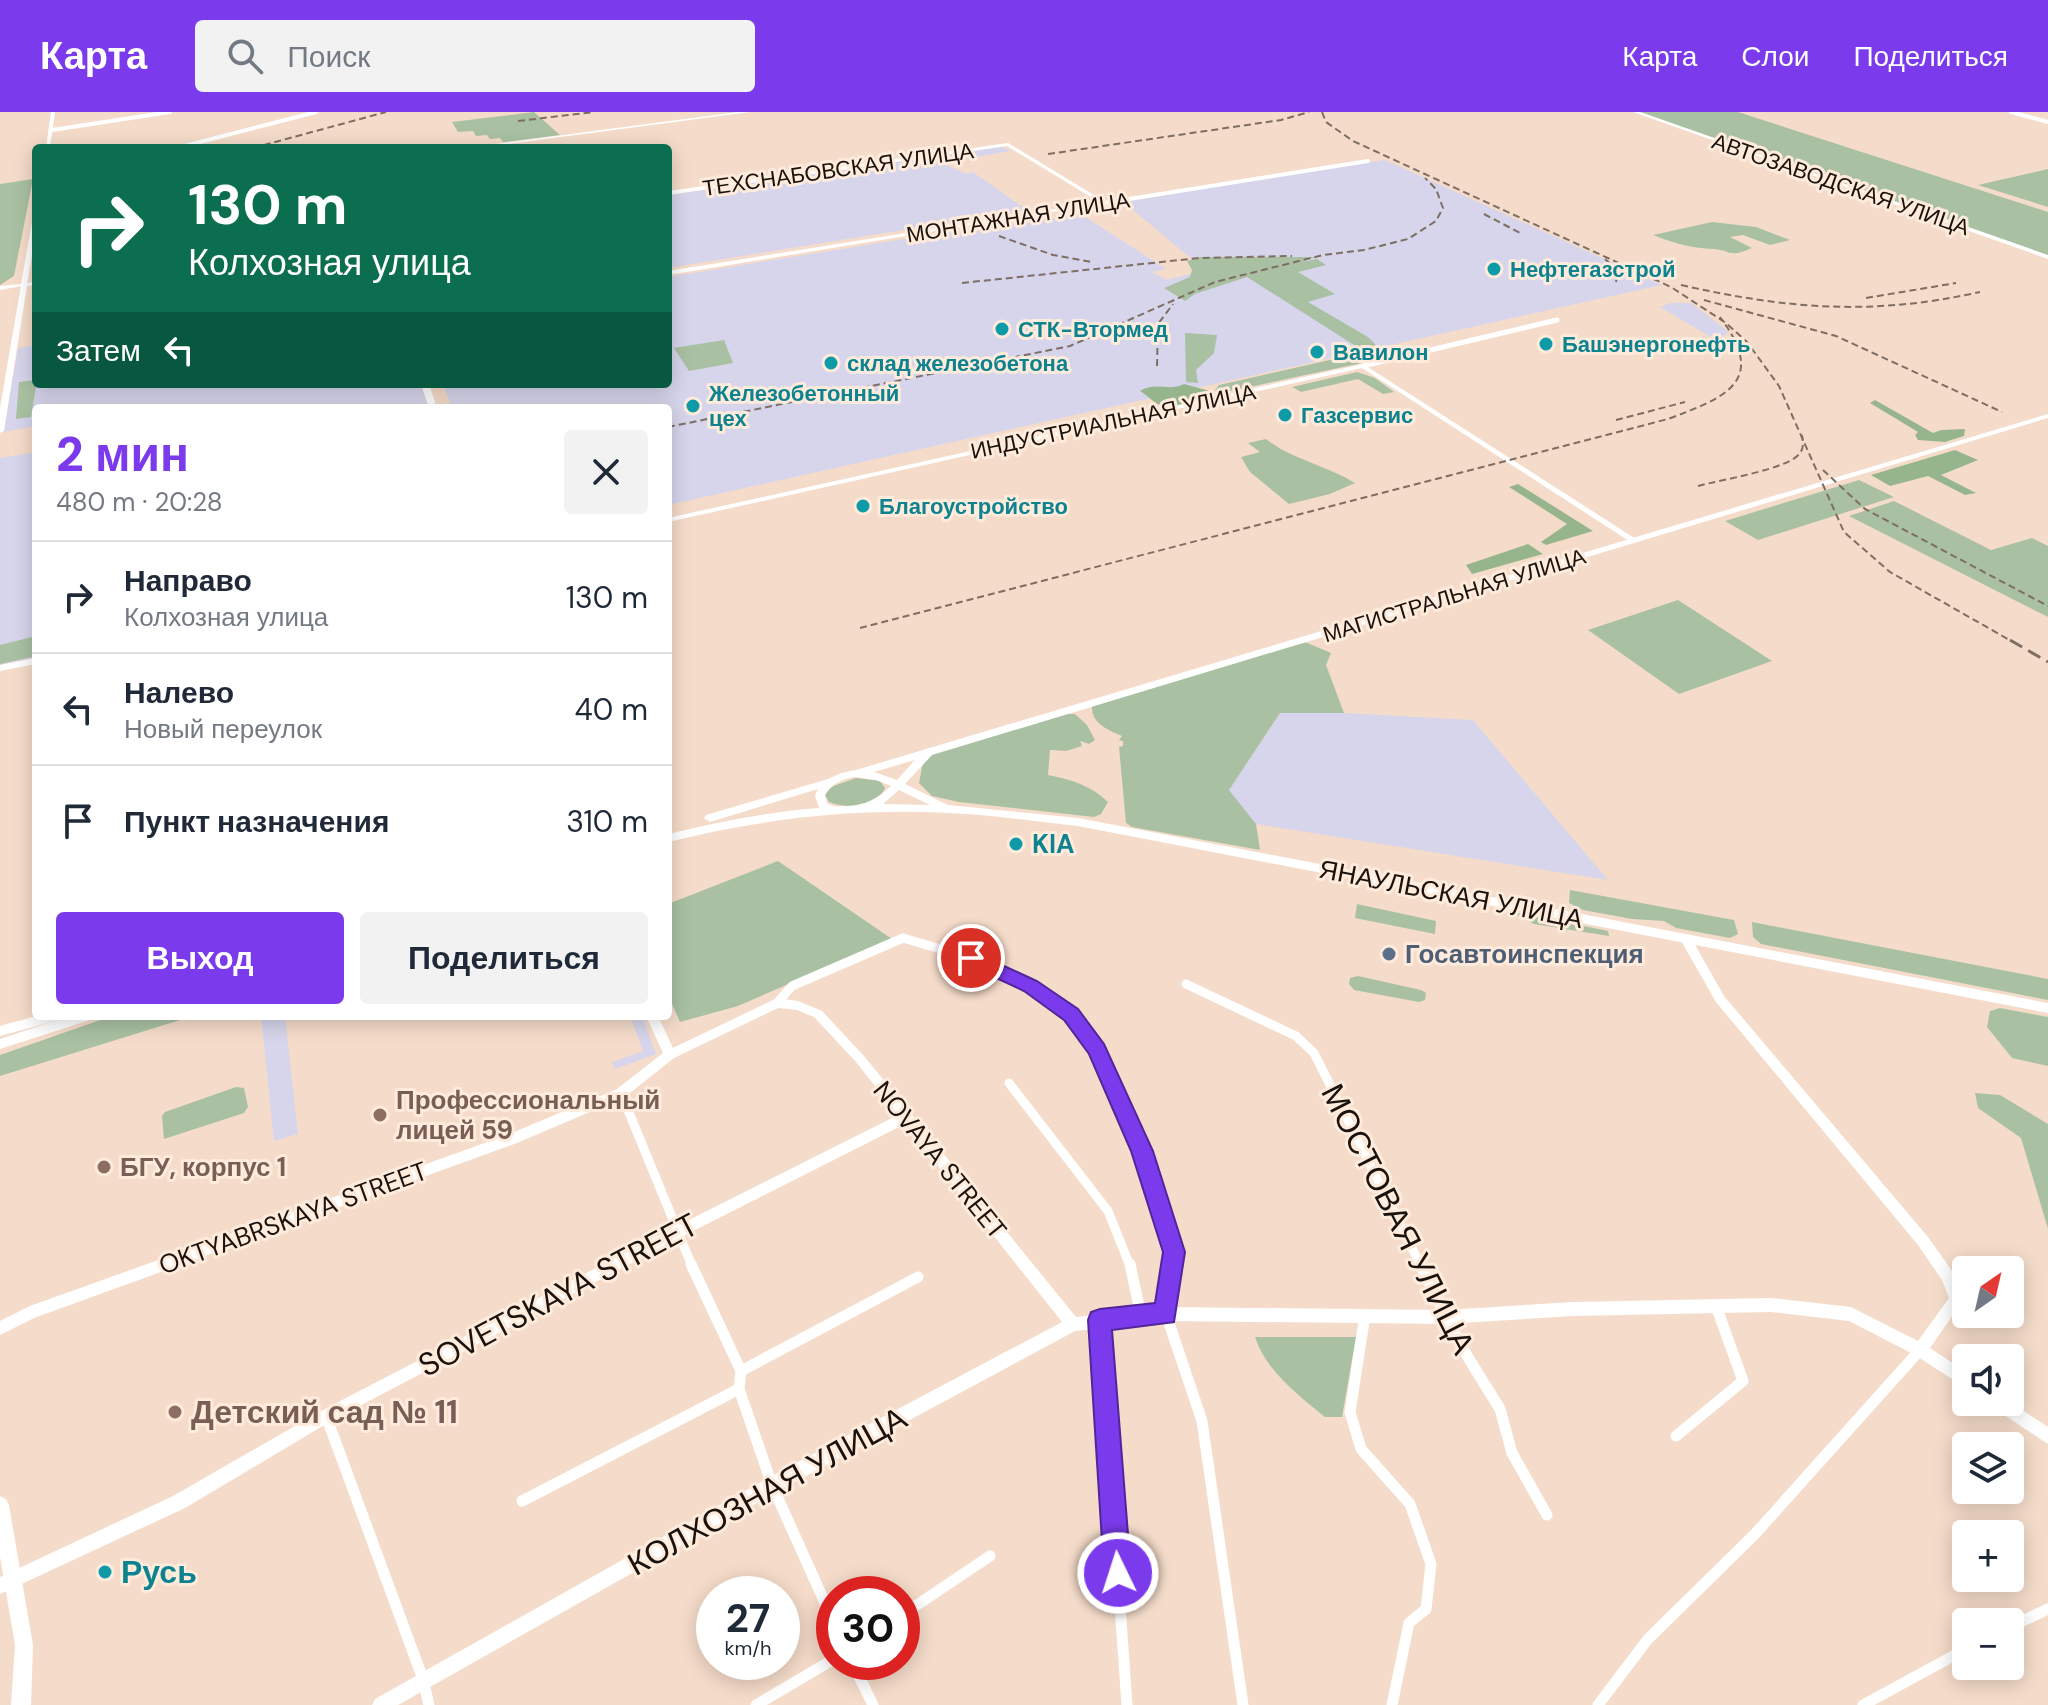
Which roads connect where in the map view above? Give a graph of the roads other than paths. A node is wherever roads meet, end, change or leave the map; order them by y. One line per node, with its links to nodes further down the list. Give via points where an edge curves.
1 (53, 112): 8 (street)
2 (170, 112): 8 (street)
3 (316, 112): 10 (street)
4 (748, 112): 11 (street)
5 (1635, 112): 16 (main road, АВТОЗАВОДСКАЯ УЛИЦА)
6 (2011, 112): 7 (street)
7 (2048, 120)
8 (52, 130): 9 (street)
9 (49, 144)
10 (192, 144)
11 (498, 144)
12 (1368, 161): 14 (street, МОНТАЖНАЯ УЛИЦА)
13 (672, 192): 14 (street, ТЕХСНАБОВСКАЯ УЛИЦА, via 1008,144)
14 (1104, 203): 17 (street, МОНТАЖНАЯ УЛИЦА)
15 (32, 238): 18 (street)
16 (2048, 257)
17 (672, 272)
18 (24, 280): 19 (main road); 21 (street); 22 (main road)
19 (32, 282)
20 (32, 286): 22 (main road)
21 (0, 288): 22 (street)
22 (22, 294): 26 (main road)
23 (1557, 320): 24 (street, ИНДУСТРИАЛЬНАЯ УЛИЦА)
24 (1363, 366): 27 (street, ИНДУСТРИАЛЬНАЯ УЛИЦА); 28 (street)
25 (2048, 416): 28 (main road, МАГИСТРАЛЬНАЯ УЛИЦА)
26 (0, 431)
27 (672, 519)
28 (1635, 541): 31 (main road, МАГИСТРАЛЬНАЯ УЛИЦА)
29 (32, 662): 30 (street)
30 (0, 668)
31 (932, 751): 32 (main road, МАГИСТРАЛЬНАЯ УЛИЦА); 34 (main road)
32 (860, 773): 33 (main road, МАГИСТРАЛЬНАЯ УЛИЦА); 34 (main road)
33 (829, 782): 37 (main road, via 819,801); 38 (main road, МАГИСТРАЛЬНАЯ УЛИЦА)
34 (898, 785): 35 (main road); 36 (main road, via 883,800)
35 (947, 809): 36 (main road); 40 (main road, ЯНАУЛЬСКАЯ УЛИЦА, via 1113,828)
36 (859, 810): 37 (main road)
37 (831, 811): 39 (main road, via 723,822)
38 (672, 828)
39 (672, 837)
40 (1686, 939): 43 (main road, ЯНАУЛЬСКАЯ УЛИЦА); 63 (street, via 1720,999 1904,1217 1947,1276 1957,1299)
41 (1186, 984): 59 (street, МОСТОВАЯ УЛИЦА, via 1296,1036 1314,1053)
42 (777, 1003): 49 (street, OKTYABRSKAYA STREET); 52 (street, NOVAYA STREET, via 818,1014); 56 (street, via 792,986 903,938 971,958 1030,986 1071,1014 1097,1050 1142,1151 1174,1252)
43 (2048, 1008)
44 (40, 1020): 47 (main road)
45 (73, 1020): 48 (main road)
46 (654, 1020): 49 (street)
47 (0, 1031)
48 (0, 1046)
49 (670, 1055): 51 (street, OKTYABRSKAYA STREET)
50 (1009, 1083): 58 (street, via 1108,1211 1130,1265)
51 (621, 1093): 53 (street); 62 (street, OKTYABRSKAYA STREET, via 512,1139)
52 (904, 1118): 53 (street, SOVETSKAYA STREET); 61 (street, NOVAYA STREET)
53 (676, 1233): 64 (street); 67 (street, SOVETSKAYA STREET)
54 (918, 1277): 64 (street)
55 (1716, 1306): 59 (street, КОЛХОЗНАЯ УЛИЦА); 63 (street, КОЛХОЗНАЯ УЛИЦА, via 1771,1305 1851,1314); 69 (street, via 1743,1381)
56 (1166, 1314): 57 (street, КОЛХОЗНАЯ УЛИЦА); 58 (street, КОЛХОЗНАЯ УЛИЦА); 91 (street, via 1202,1421)
57 (1365, 1315): 59 (street, КОЛХОЗНАЯ УЛИЦА); 92 (street, via 1350,1412 1361,1449 1410,1504 1431,1564 1426,1609 1409,1623)
58 (1141, 1316): 60 (street, КОЛХОЗНАЯ УЛИЦА)
59 (1446, 1317): 74 (street, МОСТОВАЯ УЛИЦА, via 1500,1409 1512,1453)
60 (1100, 1320): 61 (street, КОЛХОЗНАЯ УЛИЦА); 85 (street)
61 (1073, 1324): 71 (street, КОЛХОЗНАЯ УЛИЦА)
62 (0, 1328)
63 (1920, 1350): 65 (street, КОЛХОЗНАЯ УЛИЦА); 93 (street, via 1755,1534 1648,1639)
64 (741, 1371): 66 (street)
65 (1952, 1372)
66 (739, 1389): 71 (street); 72 (street)
67 (326, 1416): 76 (street, SOVETSKAYA STREET, via 179,1502); 83 (street)
68 (2018, 1416): 70 (street)
69 (1676, 1436)
70 (2048, 1436)
71 (772, 1485): 77 (street); 83 (street, КОЛХОЗНАЯ УЛИЦА)
72 (522, 1501)
73 (0, 1505): 76 (main road)
74 (1547, 1515)
75 (990, 1556): 78 (street)
76 (7, 1583): 86 (main road, via 24,1645)
77 (816, 1583)
78 (920, 1603)
79 (2048, 1609): 80 (street)
80 (2024, 1620)
81 (1952, 1657): 94 (street)
82 (816, 1670): 89 (street)
83 (423, 1679): 87 (street, КОЛХОЗНАЯ УЛИЦА); 88 (street)
84 (861, 1680): 90 (street)
85 (1123, 1703)
86 (21, 1705)
87 (381, 1705)
88 (429, 1705)
89 (756, 1705)
90 (873, 1705)
91 (1243, 1705)
92 (1392, 1705)
93 (1598, 1705)
94 (1863, 1705)

